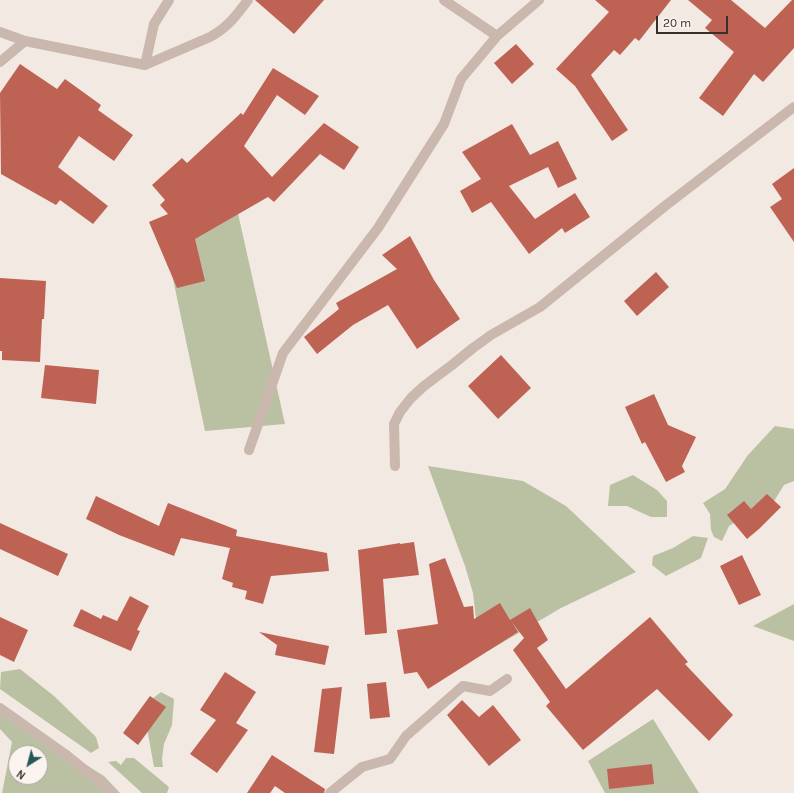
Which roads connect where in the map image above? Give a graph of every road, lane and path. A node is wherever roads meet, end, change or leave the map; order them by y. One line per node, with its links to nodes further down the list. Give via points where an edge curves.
1 (168, 0): 9 (street, via 154,24)
2 (248, 0): 9 (street, via 233,20 220,31)
3 (444, 0): 6 (street)
4 (538, 0): 6 (street)
5 (0, 32): 7 (street)
6 (496, 36): 11 (street, via 461,80 444,124 378,228 283,353)
7 (25, 40): 8 (street); 9 (street)
8 (0, 62)
9 (145, 65)
10 (794, 107): 12 (street, via 665,206 540,308 491,335 424,386 411,398 394,424)
11 (249, 450)
12 (395, 466)
13 (507, 679): 16 (street, via 490,691 464,686 406,736 390,759 362,767)
14 (0, 708): 15 (street, via 65,754)
15 (113, 793)
16 (330, 793)

